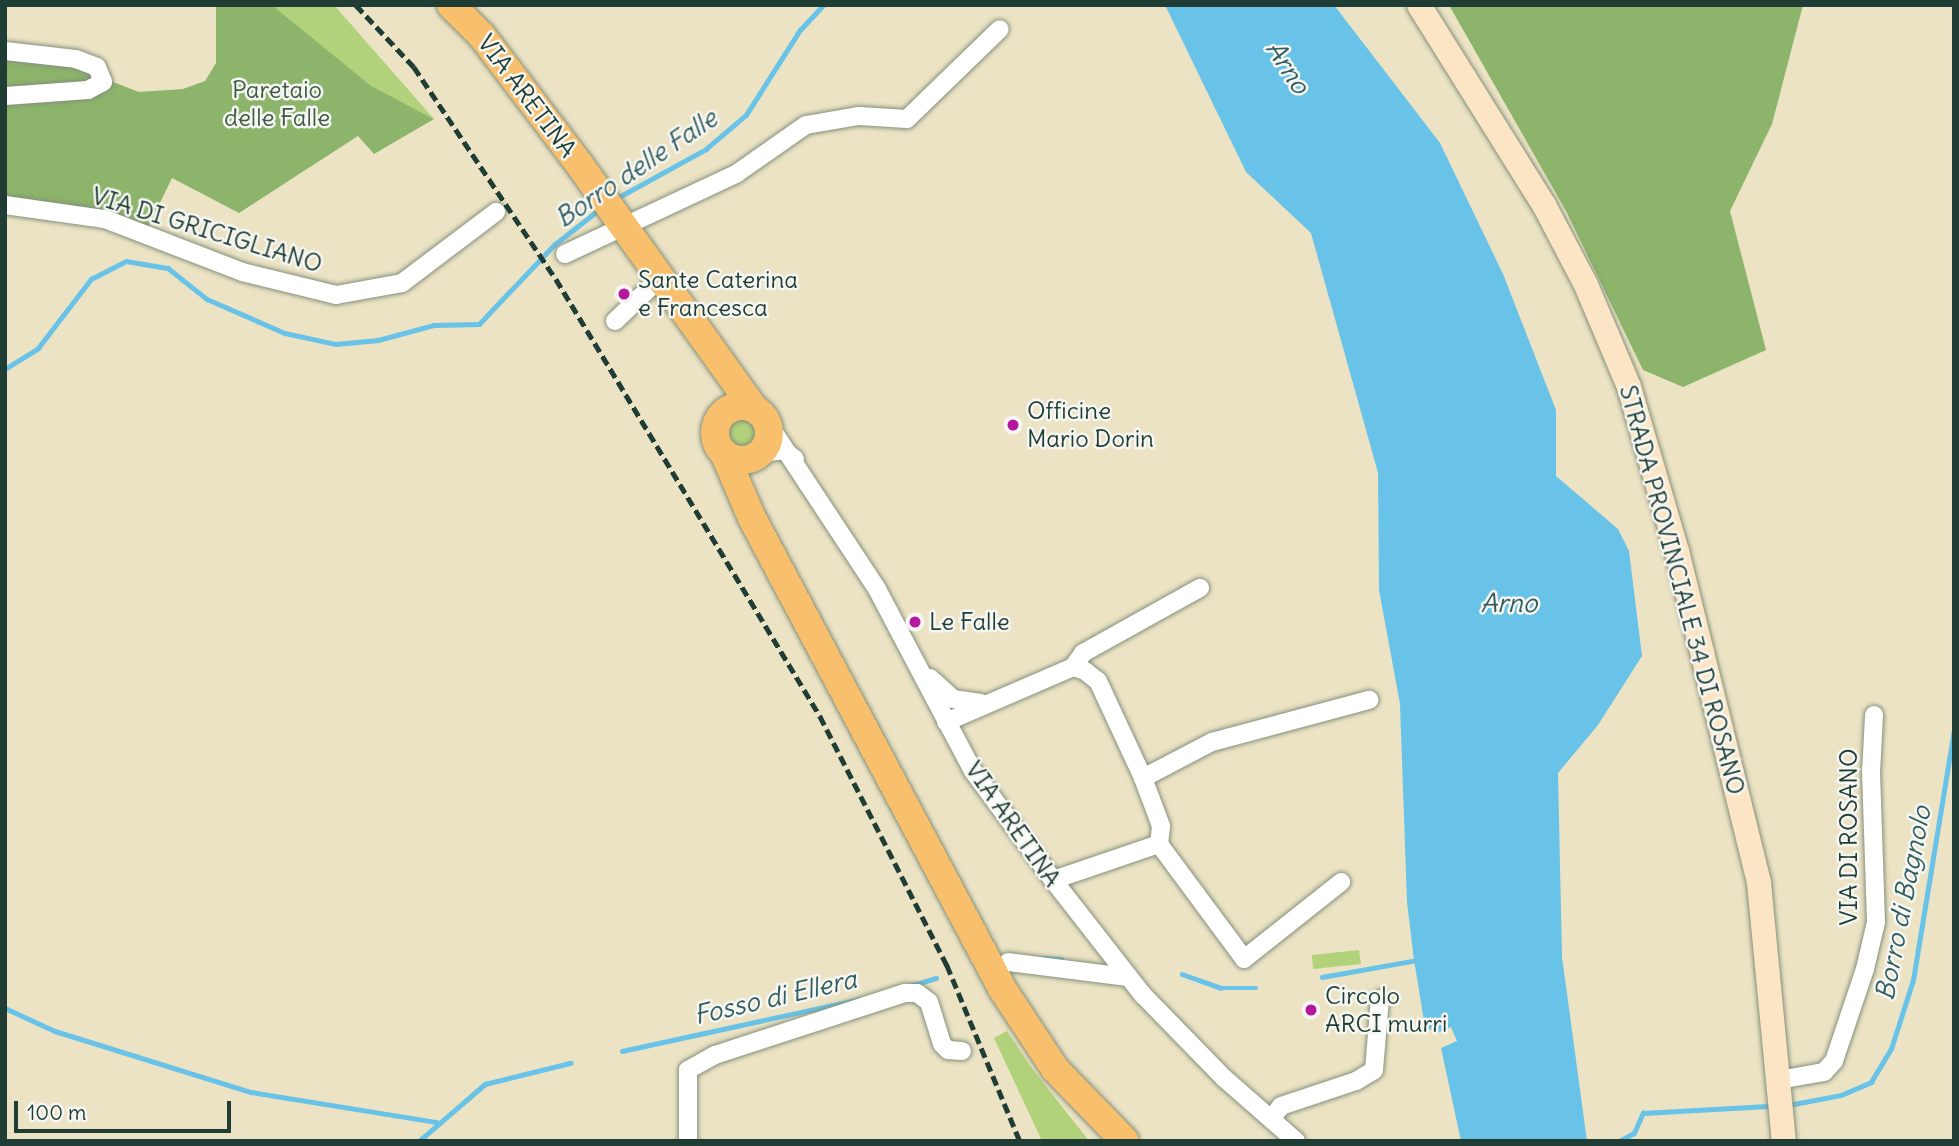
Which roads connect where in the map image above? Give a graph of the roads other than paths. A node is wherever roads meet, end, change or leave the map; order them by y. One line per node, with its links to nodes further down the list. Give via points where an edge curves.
1 (451, 5): 8 (main road, VIA ARETINA, via 482,36 579,164)
2 (1419, 5): 34 (main road, STRADA PROVINCIALE 34 DI ROSANO, via 1544,205 1586,285 1629,387 1677,551 1746,821 1759,883)
3 (1000, 29): 8 (street, via 906,119 859,116 806,125 736,174)
4 (5, 51): 5 (street, via 76,59 97,67 103,82 88,90)
5 (5, 96)
6 (5, 205): 7 (street, VIA DI GRICIGLIANO, via 105,219 242,272 336,295 402,283)
7 (496, 212)
8 (615, 232): 9 (street); 10 (main road, VIA ARETINA)
9 (565, 254)
10 (654, 269): 11 (street); 12 (main road, VIA ARETINA)
11 (615, 321)
12 (721, 362): 13 (main road, VIA ARETINA, via 725,398); 14 (main road, VIA ARETINA)
13 (720, 415): 14 (main road, via 733,406); 15 (main road, VIA ARETINA, via 715,436)
14 (760, 415): 16 (main road, via 768,440); 17 (street, VIA ARETINA)
15 (724, 453): 16 (main road, via 741,460); 18 (main road, VIA ARETINA)
16 (757, 455): 17 (street, via 783,450); 18 (main road, via 746,481)
17 (795, 459): 20 (street, VIA ARETINA, via 877,589)
18 (752, 518): 35 (main road, via 1003,990 1030,1035)
19 (1200, 588): 21 (street, via 1083,653)
20 (919, 666): 23 (street, via 953,699); 25 (street, VIA ARETINA)
21 (1073, 667): 23 (street); 26 (street, via 1098,681)
22 (1369, 700): 26 (street, via 1212,742)
23 (981, 704): 25 (street)
24 (1874, 715): 34 (street, VIA DI ROSANO, via 1871,773 1877,922 1865,969 1834,1061 1824,1072)
25 (946, 722): 28 (street, VIA ARETINA, via 973,771)
26 (1143, 778): 27 (street, via 1161,826)
27 (1159, 844): 28 (street); 29 (street, via 1244,959)
28 (1053, 880): 31 (street, VIA ARETINA)
29 (1341, 882)
30 (1008, 962): 31 (street)
31 (1127, 977): 36 (street, VIA ARETINA, via 1224,1078)
32 (1380, 999): 36 (street, via 1374,1070 1281,1105)
33 (962, 1051): 37 (street, via 948,1051 942,1044 929,1002 917,993 905,993 715,1055 688,1070)
34 (1779, 1080): 41 (main road, STRADA PROVINCIALE 34 DI ROSANO)
35 (1080, 1098): 38 (main road); 39 (main road)
36 (1271, 1119): 40 (street, VIA ARETINA)
37 (688, 1141)
38 (1113, 1141)
39 (1125, 1141)
40 (1296, 1141)
41 (1784, 1141)

